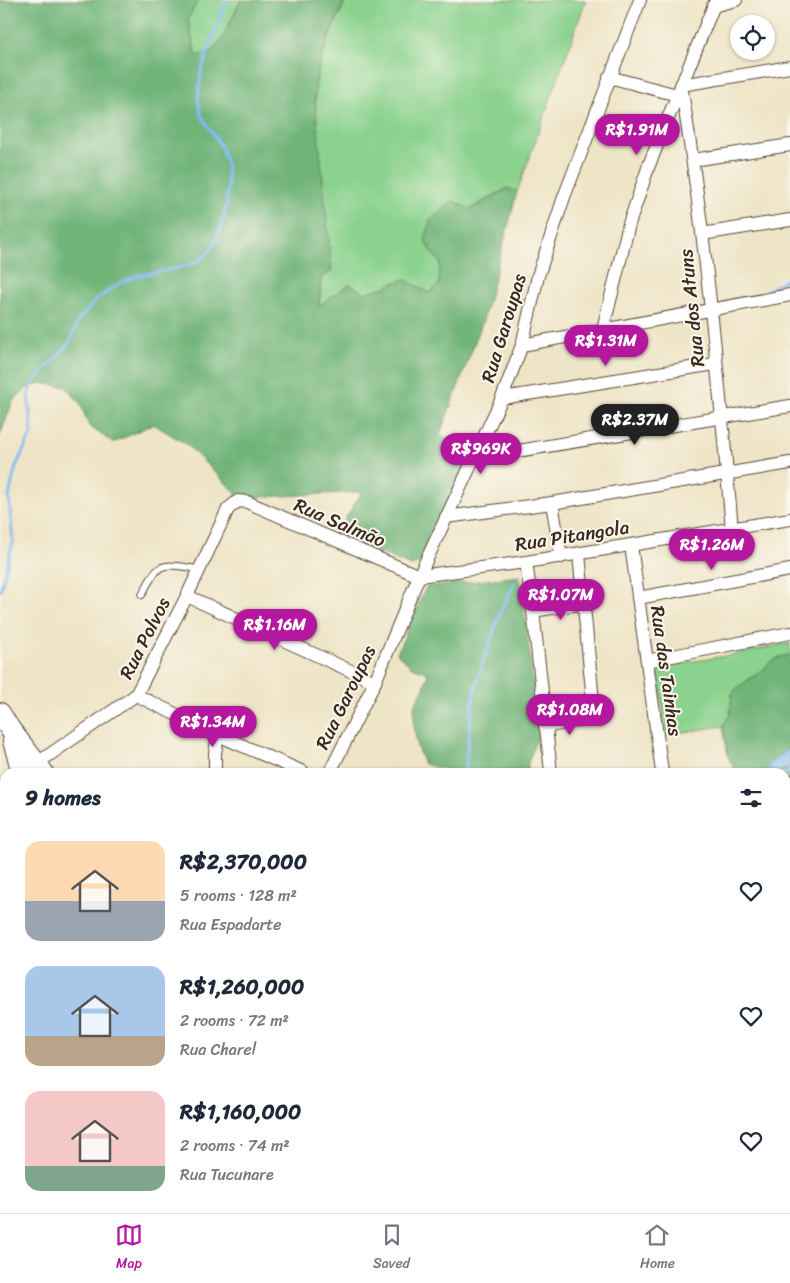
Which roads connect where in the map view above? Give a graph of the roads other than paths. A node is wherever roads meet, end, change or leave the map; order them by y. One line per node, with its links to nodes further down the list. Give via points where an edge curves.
1 (640, 0): 5 (street, Rua Garoupas)
2 (736, 0): 3 (street)
3 (715, 3): 6 (street)
4 (790, 67): 6 (street)
5 (609, 78): 6 (street); 14 (street, Rua Garoupas, via 538,276)
6 (679, 90): 8 (street, Rua dos Atuns); 13 (street, via 629,224)
7 (790, 145): 8 (street)
8 (694, 160): 10 (street, Rua dos Atuns)
9 (790, 220): 10 (street)
10 (702, 234): 12 (street, Rua dos Atuns)
11 (790, 295): 12 (street)
12 (710, 309): 13 (street); 15 (street, Rua dos Atuns)
13 (603, 329): 14 (street)
14 (522, 345): 16 (street, Rua Garoupas)
15 (715, 364): 16 (street); 18 (street, Rua dos Atuns)
16 (502, 398): 19 (street, Rua Garoupas)
17 (790, 406): 18 (street)
18 (722, 418): 19 (street); 21 (street, Rua dos Atuns)
19 (475, 458): 24 (street, Rua Garoupas)
20 (790, 463): 21 (street)
21 (727, 474): 23 (street); 26 (street, Rua dos Atuns)
22 (247, 502): 31 (street, Rua Polvos, via 238,501 228,509); 33 (street, Rua Salmão)
23 (552, 503): 24 (street); 29 (street)
24 (446, 517): 33 (street, Rua Garoupas)
25 (790, 519): 26 (street, Rua Pitangola)
26 (732, 529): 27 (street, Rua Pitangola)
27 (631, 545): 28 (street, Rua Pitangola); 36 (street, Rua das Tainhas)
28 (579, 554): 29 (street, Rua Pitangola); 37 (street)
29 (561, 557): 30 (street, Rua Pitangola)
30 (526, 562): 33 (street, Rua Pitangola); 38 (street)
31 (199, 569): 34 (lane, via 167,565 159,568); 35 (street, Rua Polvos)
32 (790, 570): 36 (street)
33 (419, 576): 41 (street, Rua Garoupas)
34 (142, 595)
35 (187, 596): 41 (street); 42 (street, Rua Polvos)
36 (638, 598): 40 (street, Rua das Tainhas)
37 (584, 603): 38 (street); 44 (street, via 593,716)
38 (533, 612): 44 (street)
39 (790, 633): 40 (street)
40 (647, 661): 52 (street, Rua das Tainhas)
41 (375, 682): 50 (street, Rua Garoupas)
42 (136, 695): 45 (street); 47 (street, Rua Polvos)
43 (5, 721): 46 (main road)
44 (545, 727): 51 (street)
45 (218, 735): 48 (street); 49 (street)
46 (33, 768)
47 (37, 768)
48 (215, 768)
49 (294, 768)
50 (332, 768)
51 (550, 768)
52 (661, 768)

